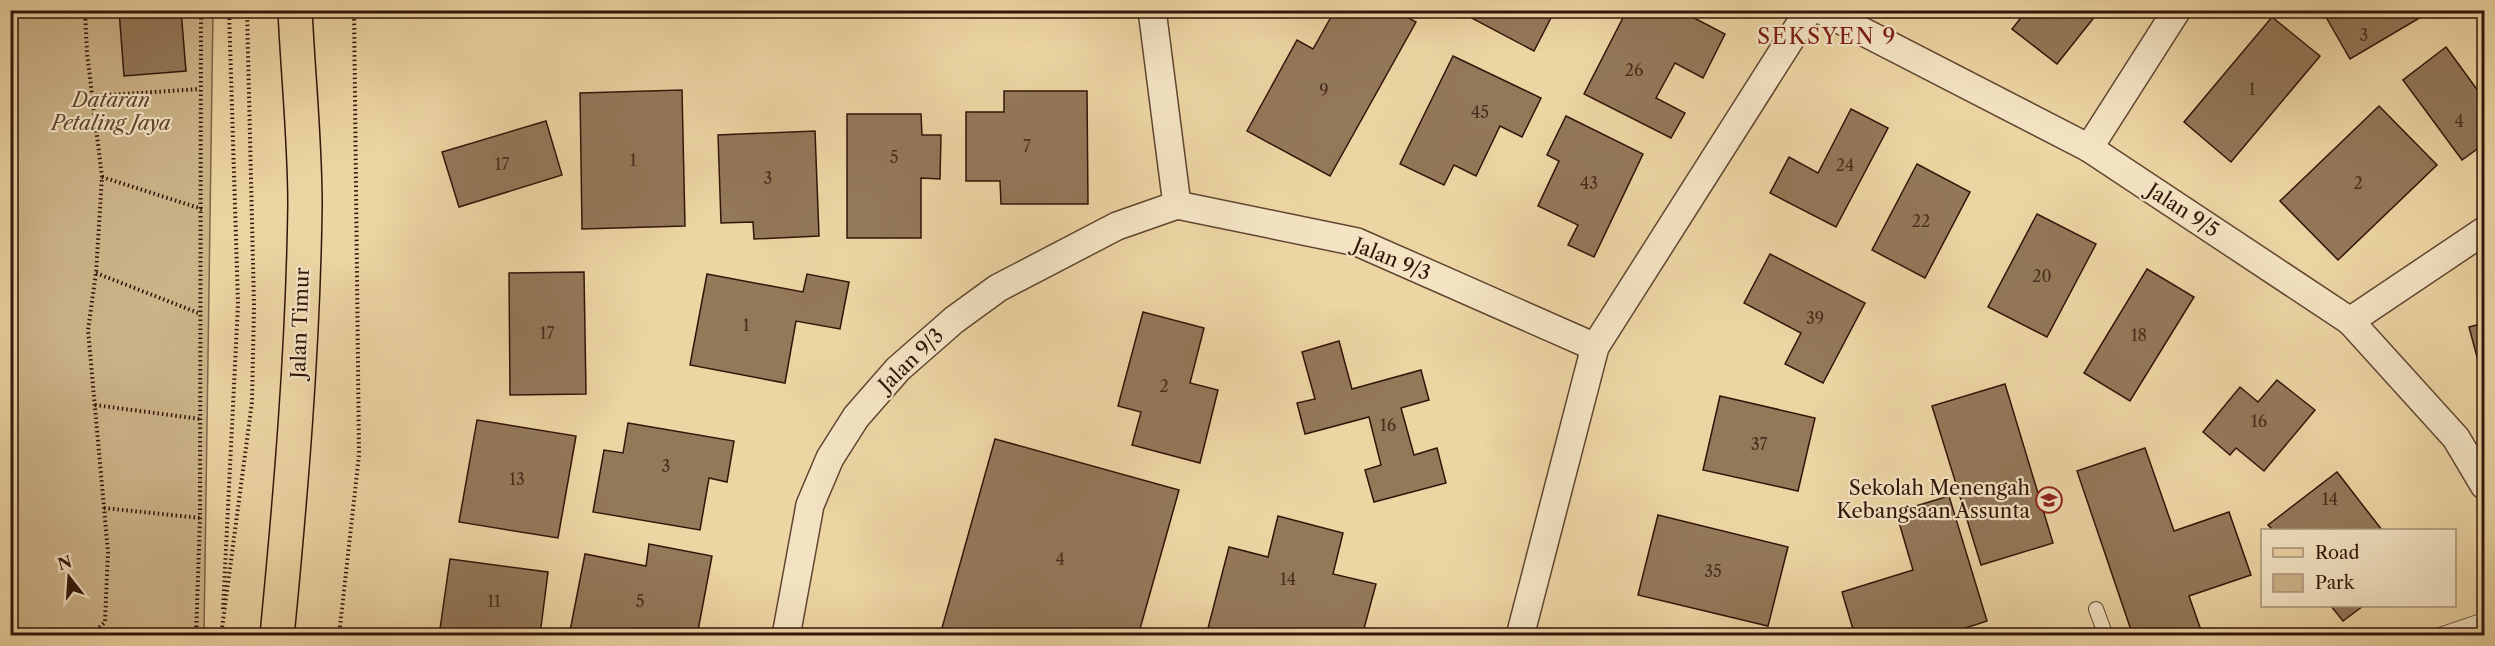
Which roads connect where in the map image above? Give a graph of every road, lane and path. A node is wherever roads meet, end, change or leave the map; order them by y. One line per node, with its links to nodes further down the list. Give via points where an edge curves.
1 (85, 10): 12 (path)
2 (201, 10): 11 (path)
3 (229, 10): 29 (path, via 238,304)
4 (247, 10): 29 (path, via 254,306 252,402)
5 (295, 10): 33 (main road, Jalan Timur, via 304,215 300,357)
6 (354, 10): 34 (path, via 359,455)
7 (1152, 10): 15 (street)
8 (1809, 10): 21 (street)
9 (1821, 10): 13 (street, Jalan 9/5)
10 (2177, 10): 13 (street)
11 (200, 89): 12 (path); 16 (path)
12 (92, 96): 14 (path)
13 (2089, 148): 20 (street, Jalan 9/5)
14 (102, 177): 16 (path); 18 (path)
15 (1177, 205): 21 (street, Jalan 9/3, via 1357,242); 35 (street, Jalan 9/3, via 1118,225 998,288 898,369 856,417 830,458 810,505)
16 (202, 209): 19 (path)
17 (2484, 231): 20 (street)
18 (96, 273): 19 (path); 22 (path, via 88,330)
19 (201, 314): 23 (path)
20 (2350, 321): 24 (street, Jalan 9/5, via 2456,438)
21 (1595, 347): 36 (street)
22 (95, 405): 23 (path); 25 (path)
23 (200, 419): 26 (path)
24 (2484, 485)
25 (105, 508): 26 (path); 30 (path, via 105,622)
26 (200, 518): 31 (path)
27 (2096, 609): 37 (lane)
28 (2484, 620): 38 (lane)
29 (223, 628): 32 (path)
30 (90, 636)
31 (196, 636)
32 (221, 636)
33 (277, 636)
34 (339, 636)
35 (786, 636)
36 (1520, 636)
37 (2106, 636)
38 (2437, 636)

